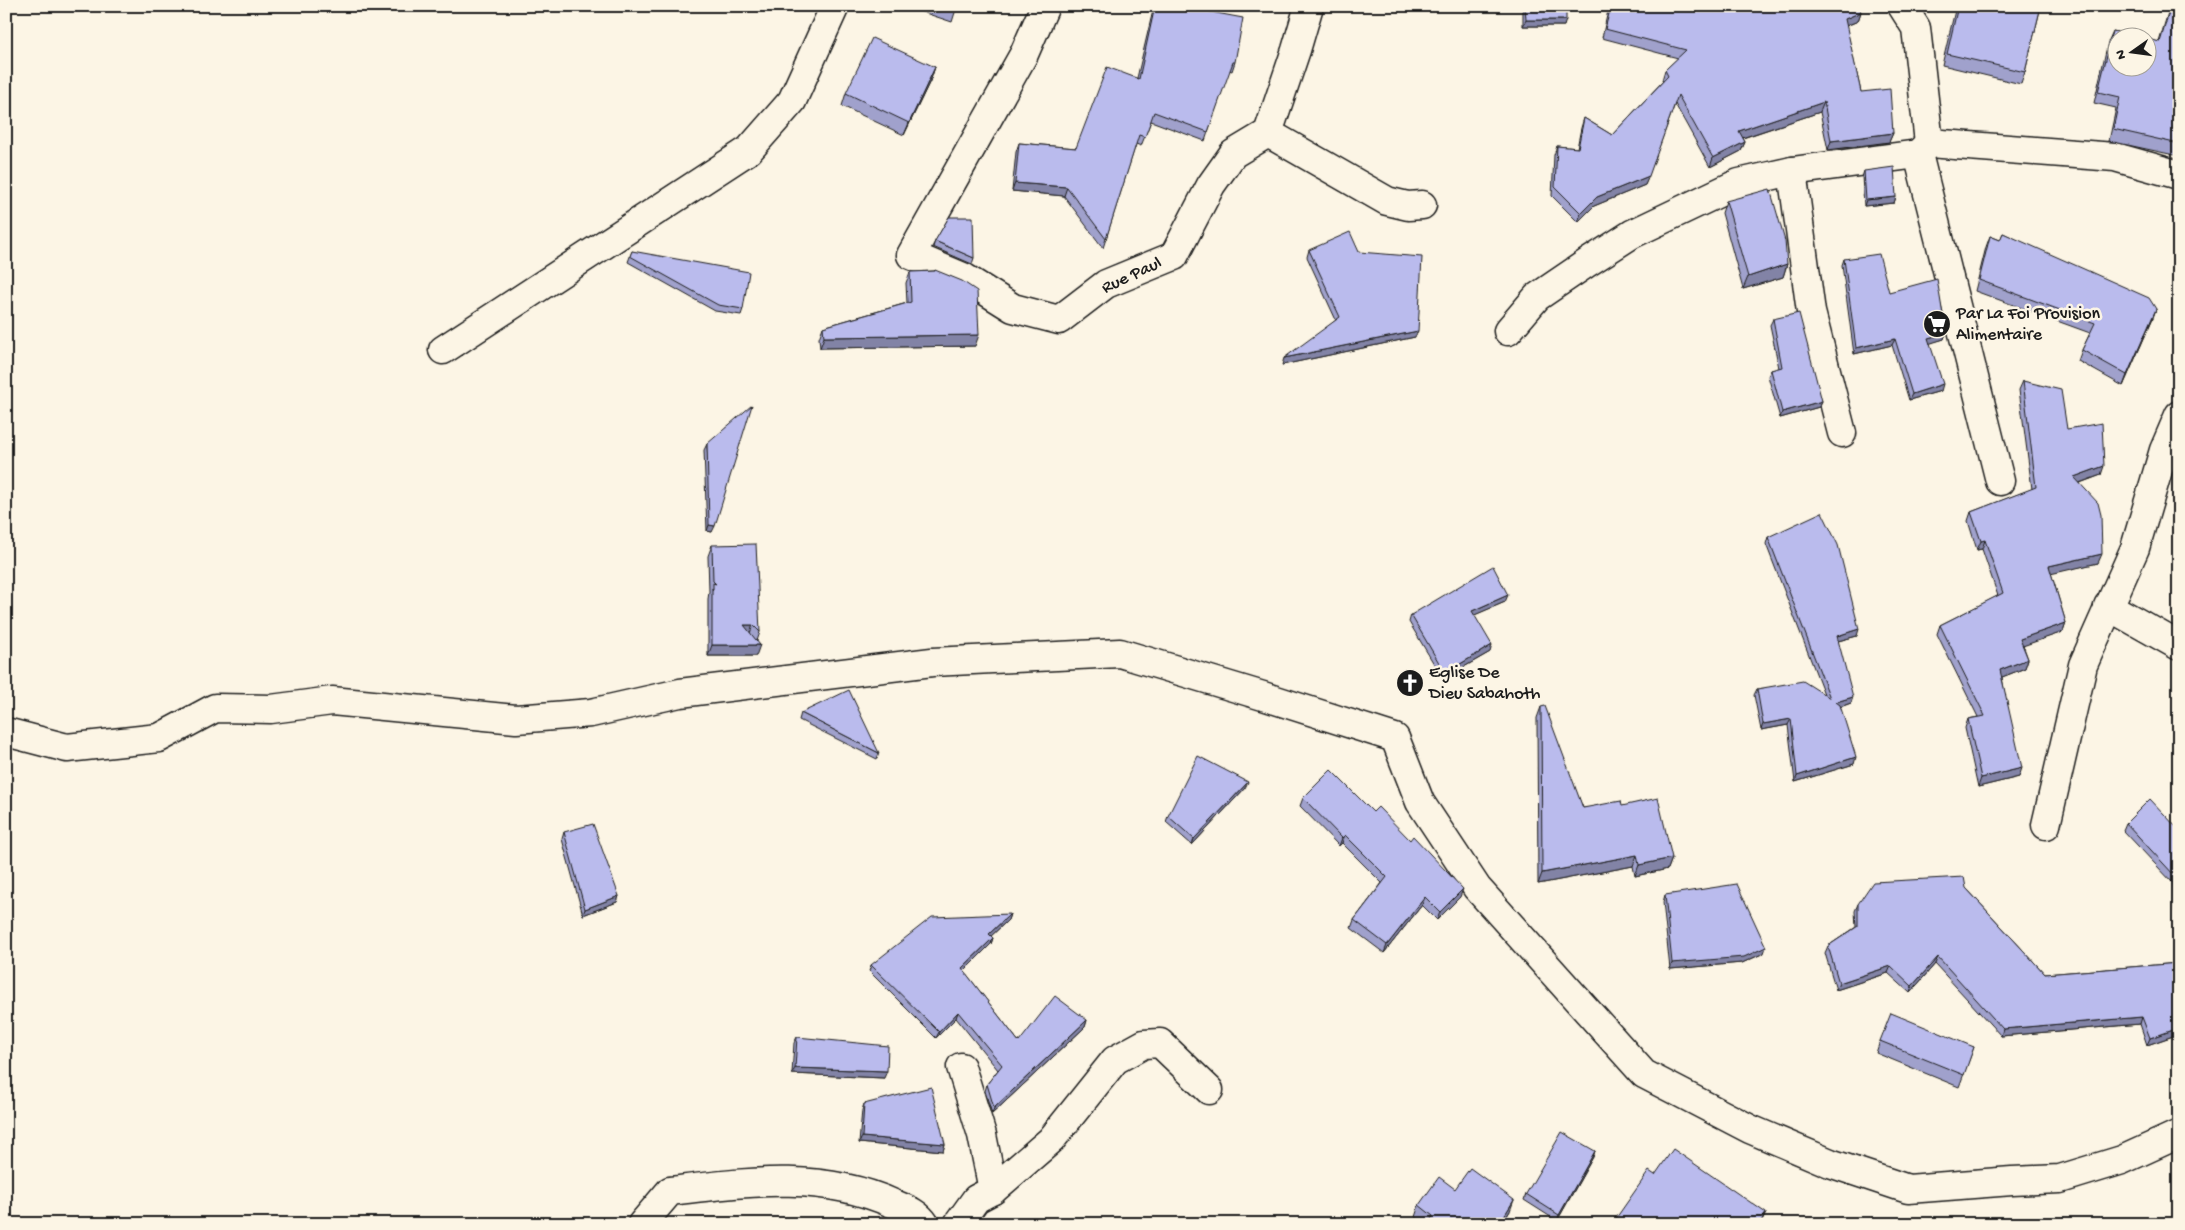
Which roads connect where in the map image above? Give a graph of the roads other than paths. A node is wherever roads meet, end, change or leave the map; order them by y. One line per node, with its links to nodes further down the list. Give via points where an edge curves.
1 (834, 6): 11 (street, via 792,101 749,150)
2 (1046, 6): 5 (street, Rue Paul, via 1024,54 910,255 965,278 1013,308 1059,320 1106,284 1174,256 1211,185 1234,154)
3 (1309, 6): 5 (street)
4 (1902, 6): 6 (street, via 1916,28)
5 (1268, 133): 9 (street, via 1387,201 1408,206)
6 (1923, 149): 7 (street); 8 (street, via 2115,157); 14 (street)
7 (1792, 171): 10 (street, via 1739,183 1632,234 1537,297); 13 (street, via 1811,312)
8 (2179, 175)
9 (1422, 205)
10 (1508, 331)
11 (443, 350)
12 (2179, 416): 15 (street, via 2164,450 2135,548)
13 (1842, 433)
14 (2000, 481)
15 (2108, 606): 16 (street); 18 (street, via 2083,666)
16 (2179, 646)
17 (6, 732): 21 (street, via 67,748 159,738 215,708 271,709 332,701 516,719 591,713 680,693 932,662 1120,653 1395,738 1420,802 1476,888 1644,1074 1750,1129 1830,1163 1908,1190 2060,1179 2122,1160)
18 (2046, 824)
19 (961, 1067): 22 (street, via 982,1135)
20 (1209, 1090): 22 (street, via 1160,1043 1144,1044 1115,1060 1051,1140)
21 (2179, 1134)
22 (994, 1190): 25 (street, via 976,1199)
23 (642, 1224): 24 (street, via 670,1191 739,1183 801,1181 868,1192 919,1215)
24 (925, 1224)
25 (958, 1224)

